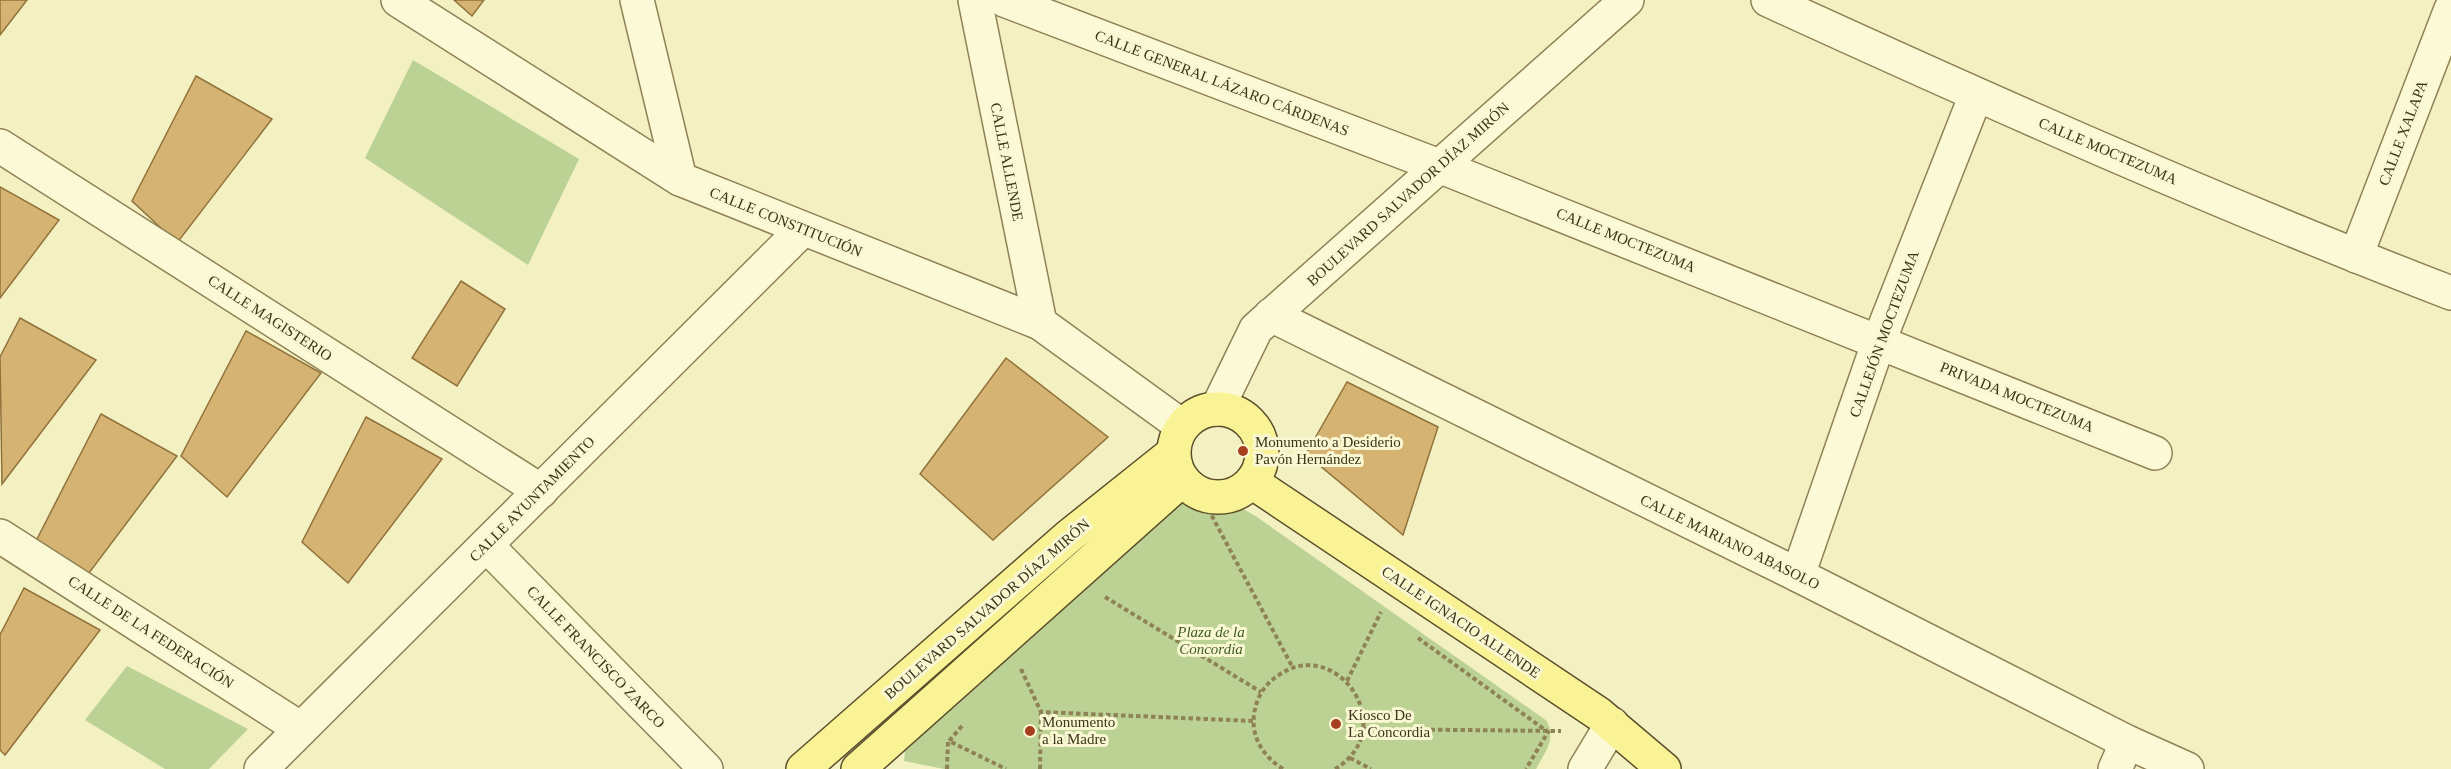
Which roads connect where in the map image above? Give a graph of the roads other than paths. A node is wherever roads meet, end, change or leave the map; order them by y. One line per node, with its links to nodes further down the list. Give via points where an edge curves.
1 (398, 0): 11 (street, CALLE CONSTITUCIÓN)
2 (637, 0): 11 (street)
3 (975, 0): 16 (street, CALLE ALLENDE)
4 (1004, 0): 10 (street, CALLE GENERAL LÁZARO CÁRDENAS)
5 (1627, 0): 10 (street, BOULEVARD SALVADOR DÍAZ MIRÓN)
6 (1768, 0): 8 (street, CALLE MOCTEZUMA)
7 (2451, 9): 13 (street, CALLE XALAPA)
8 (1976, 96): 13 (street, CALLE MOCTEZUMA); 17 (street, CALLEJÓN MOCTEZUMA)
9 (0, 146): 22 (street, CALLE MAGISTERIO)
10 (1439, 166): 15 (street, BOULEVARD SALVADOR DÍAZ MIRÓN); 17 (street, CALLE MOCTEZUMA)
11 (680, 179): 12 (street, CALLE CONSTITUCIÓN)
12 (803, 229): 16 (street, CALLE CONSTITUCIÓN); 22 (street, CALLE AYUNTAMIENTO)
13 (2356, 256): 14 (street, CALLE MOCTEZUMA)
14 (2451, 293)
15 (1272, 315): 18 (street, BOULEVARD SALVADOR DÍAZ MIRÓN, via 1256,329); 25 (street, CALLE MARIANO ABASOLO)
16 (1040, 323): 20 (street, CALLE CONSTITUCIÓN)
17 (1879, 341): 19 (street, PRIVADA MOCTEZUMA); 25 (street, CALLEJÓN MOCTEZUMA)
18 (1217, 409): 20 (main road, via 1203,412); 21 (main road, via 1232,411 1255,429 1262,458)
19 (2155, 453)
20 (1198, 482): 21 (main road, via 1241,492); 29 (main road, BOULEVARD SALVADOR DÍAZ MIRÓN, via 1069,536); 33 (main road)
21 (1252, 482): 26 (main road, CALLE IGNACIO ALLENDE)
22 (541, 491): 24 (street, CALLE AYUNTAMIENTO)
23 (0, 536): 27 (street, CALLE DE LA FEDERACIÓN)
24 (486, 545): 27 (street, CALLE AYUNTAMIENTO); 31 (street, CALLE FRANCISCO ZARCO)
25 (1797, 575): 28 (street, CALLE MARIANO ABASOLO)
26 (1612, 724): 34 (street); 35 (main road, CALLE IGNACIO ALLENDE)
27 (301, 729): 30 (street, CALLE AYUNTAMIENTO)
28 (2121, 756): 36 (street, CALLE MARIANO ABASOLO)
29 (838, 758): 32 (main road, BOULEVARD SALVADOR DÍAZ MIRÓN)
30 (261, 769)
31 (706, 769)
32 (803, 769)
33 (858, 769)
34 (1585, 769)
35 (1664, 769)
36 (2187, 769)

